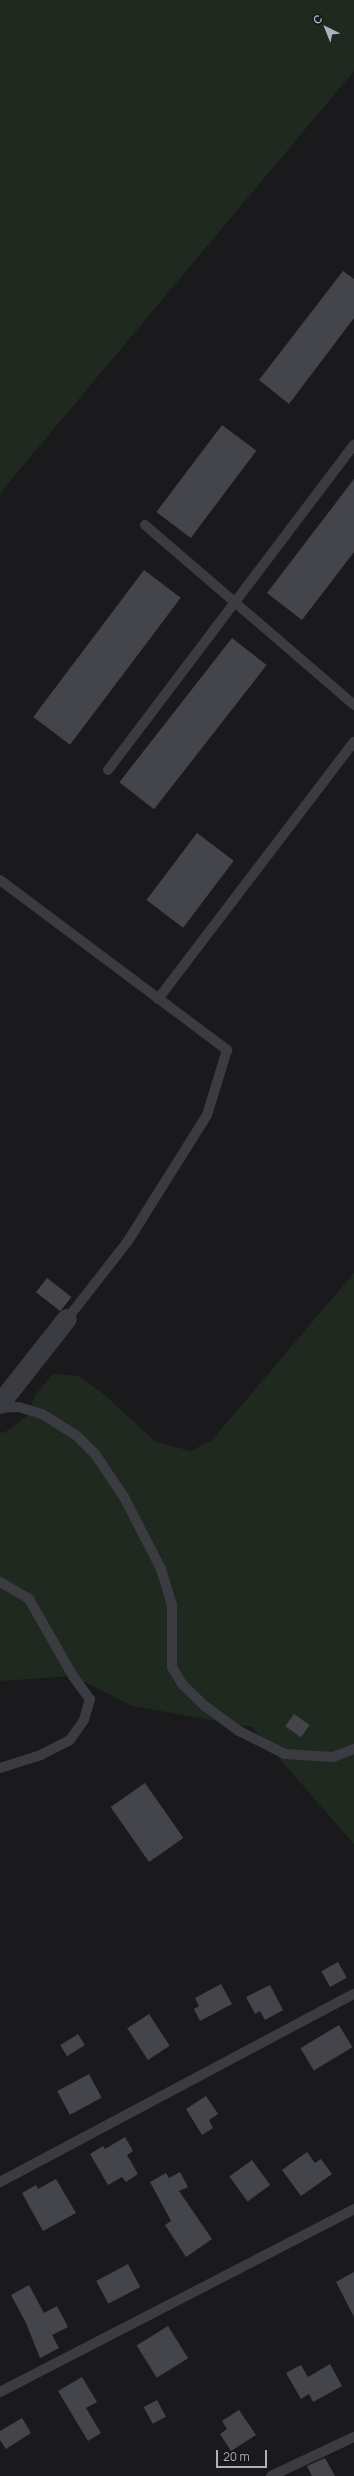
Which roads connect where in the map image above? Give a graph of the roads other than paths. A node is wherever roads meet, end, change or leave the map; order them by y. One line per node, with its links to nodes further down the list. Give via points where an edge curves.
1 (354, 445): 3 (lane)
2 (145, 525): 3 (lane)
3 (233, 604): 4 (lane); 6 (lane)
4 (354, 705)
5 (354, 742): 8 (lane)
6 (108, 770)
7 (0, 880): 8 (lane)
8 (158, 999): 9 (lane, via 227,1050 207,1115 128,1241)
9 (67, 1318): 10 (street)
10 (0, 1404)
11 (0, 1408): 13 (lane, via 19,1407 42,1414 76,1435 95,1454 124,1497 161,1569 172,1604 172,1667 183,1685 239,1731 285,1754 333,1757)
12 (0, 1582): 14 (lane, via 29,1599 73,1676 90,1699 84,1720 70,1740 41,1755)
13 (354, 1748)
14 (0, 1768)
15 (354, 1994): 16 (lane)
16 (0, 2182)
17 (354, 2209): 18 (lane)
18 (0, 2392)
19 (353, 2439): 20 (lane)
20 (271, 2476)

